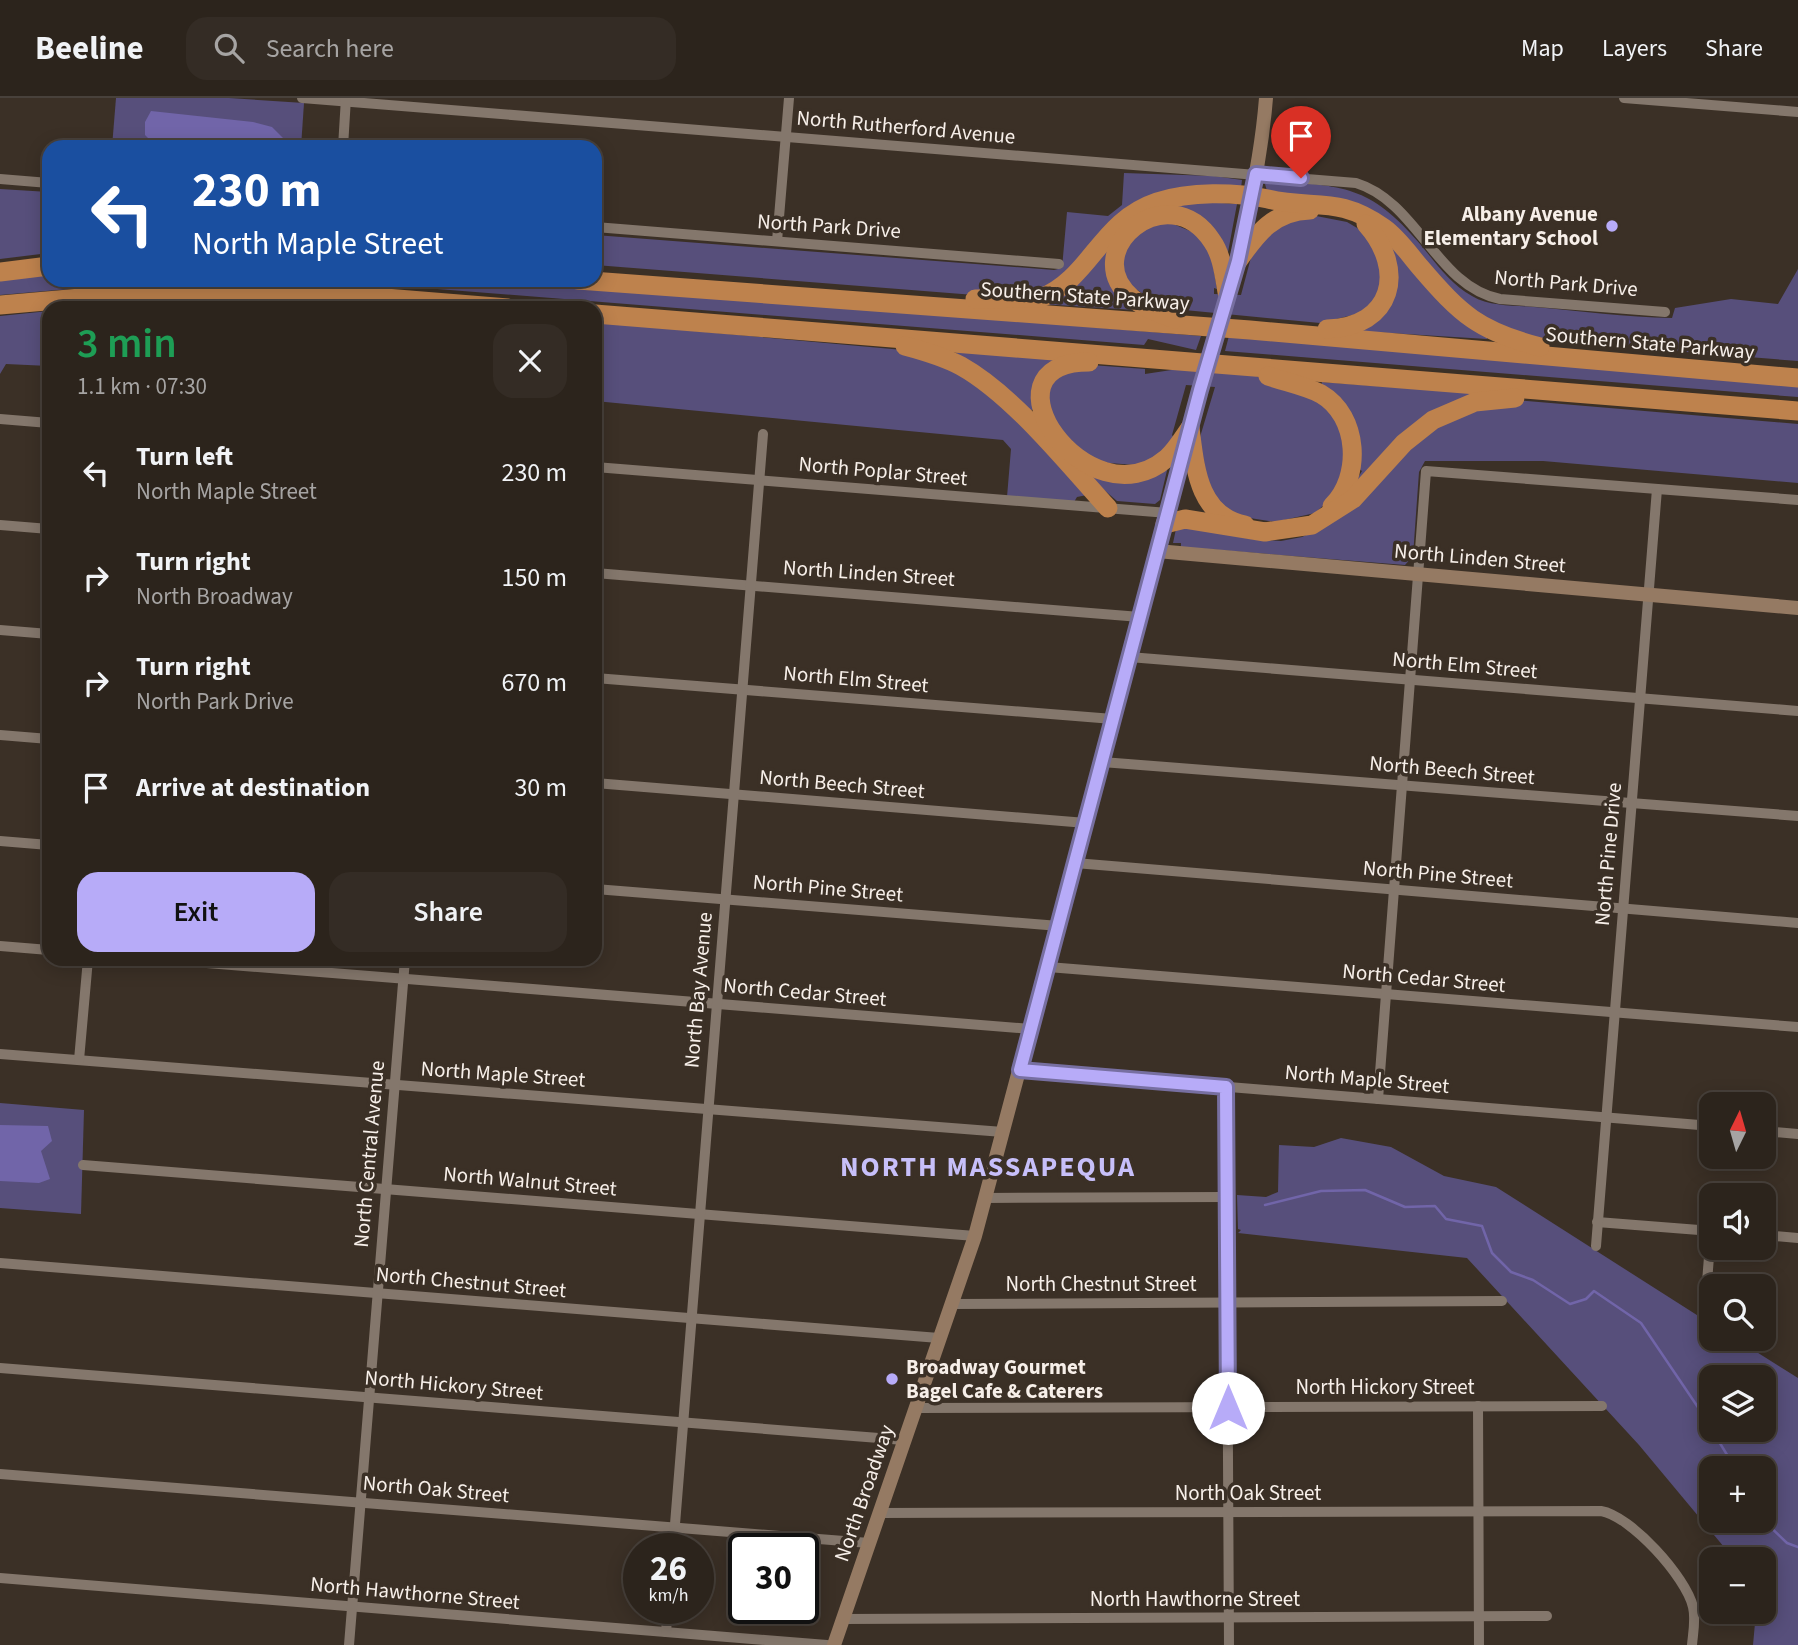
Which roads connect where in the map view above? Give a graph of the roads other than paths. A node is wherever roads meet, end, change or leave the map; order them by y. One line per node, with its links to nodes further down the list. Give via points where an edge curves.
1 (302, 98): 5 (street, North Rutherford Avenue)
2 (789, 98): 7 (street)
3 (1266, 98): 9 (main road, North Broadway)
4 (1624, 98): 6 (street)
5 (346, 100): 7 (street, North Rutherford Avenue); 8 (street)
6 (1798, 112)
7 (786, 137): 9 (street, North Rutherford Avenue); 14 (street)
8 (343, 140)
9 (1256, 174): 12 (main road, North Broadway); 26 (street, North Park Drive, via 1367,186 1399,208 1464,282 1488,297)
10 (0, 179): 11 (street)
11 (42, 182)
12 (1253, 195): 15 (main road, North Broadway); 24 (highway, via 1190,195 1141,208 1112,229 1062,287 1041,298); 32 (highway, via 1332,204 1353,211 1393,235 1444,296 1480,327)
13 (602, 228): 14 (street, North Park Drive)
14 (777, 242): 16 (street, North Park Drive)
15 (1238, 261): 20 (main road, North Broadway); 29 (highway, via 1257,232 1274,219 1314,210 1365,224 1389,262 1389,288 1361,323 1345,328)
16 (1059, 264)
17 (42, 267): 18 (highway)
18 (0, 272)
19 (602, 282): 24 (highway, Southern State Parkway)
20 (1227, 292): 28 (highway, via 1217,249 1193,222 1165,214 1137,222 1127,232 1115,258 1118,276 1131,298 1153,311); 41 (main road, North Broadway)
21 (42, 301): 25 (highway)
22 (47, 301): 23 (highway, via 128,294 299,291)
23 (422, 301)
24 (854, 302): 28 (highway, Southern State Parkway)
25 (0, 305)
26 (1665, 312)
27 (602, 315): 30 (highway)
28 (1200, 326): 29 (highway, Southern State Parkway)
29 (1250, 330): 32 (highway, Southern State Parkway)
30 (860, 334): 31 (highway); 47 (highway, via 927,352 983,380)
31 (1178, 361): 33 (highway); 41 (highway, via 1062,365 1044,385 1041,412 1061,446 1113,472 1140,472 1154,466)
32 (1592, 361): 34 (highway, Southern State Parkway)
33 (1240, 366): 35 (highway); 41 (highway, via 1322,395 1334,407 1345,424 1354,456 1344,492 1308,522 1272,527 1240,524 1200,490)
34 (1798, 378)
35 (1584, 394): 36 (highway); 48 (highway, via 1490,399 1446,412 1405,443 1353,499 1312,525 1265,532)
36 (1712, 404): 37 (highway); 38 (highway)
37 (1798, 411)
38 (1798, 417)
39 (0, 419): 40 (street)
40 (42, 422)
41 (1190, 428): 48 (main road, North Broadway)
42 (763, 434): 44 (street, North Bay Avenue)
43 (602, 468): 44 (street, North Poplar Street)
44 (759, 480): 47 (street, North Poplar Street); 54 (street, North Bay Avenue)
45 (1657, 489): 46 (street); 53 (street, via 1426,471); 55 (street, North Pine Drive)
46 (1798, 500)
47 (1108, 508): 48 (street, North Poplar Street)
48 (1166, 519): 51 (main road, North Broadway)
49 (0, 525): 50 (street)
50 (42, 528)
51 (1157, 551): 53 (main road, North Linden Street); 57 (main road, North Broadway)
52 (602, 574): 54 (street, North Linden Street)
53 (1418, 574): 55 (main road, North Linden Street); 62 (street)
54 (750, 585): 57 (street, North Linden Street); 63 (street, North Bay Avenue)
55 (1649, 593): 56 (main road, North Linden Street); 64 (street, North Pine Drive)
56 (1798, 608)
57 (1140, 617): 60 (main road, North Broadway)
58 (0, 630): 59 (street)
59 (42, 633)
60 (1129, 657): 62 (street, North Elm Street); 66 (main road, North Broadway)
61 (602, 679): 63 (street, North Elm Street)
62 (1409, 680): 64 (street, North Elm Street); 71 (street)
63 (742, 690): 66 (street, North Elm Street); 72 (street, North Bay Avenue)
64 (1640, 698): 65 (street, North Elm Street); 73 (street, North Pine Drive)
65 (1798, 711)
66 (1113, 719): 69 (main road, North Broadway)
67 (0, 735): 68 (street)
68 (42, 738)
69 (1102, 762): 71 (street, North Beech Street); 75 (main road, North Broadway)
70 (602, 784): 72 (street, North Beech Street)
71 (1401, 785): 73 (street, North Beech Street); 79 (street)
72 (733, 794): 75 (street, North Beech Street); 81 (street, North Bay Avenue)
73 (1632, 803): 74 (street, North Beech Street); 82 (street, North Pine Drive)
74 (1798, 816)
75 (1086, 823): 78 (main road, North Broadway)
76 (0, 841): 77 (street)
77 (42, 844)
78 (1075, 863): 79 (street, North Pine Street); 84 (main road, North Broadway)
79 (1393, 889): 82 (street, North Pine Street); 92 (street)
80 (602, 890): 81 (street, North Pine Street)
81 (725, 899): 84 (street, North Pine Street); 93 (street, North Bay Avenue)
82 (1623, 908): 83 (street, North Pine Street); 94 (street, North Pine Drive)
83 (1798, 923)
84 (1059, 926): 90 (main road, North Broadway)
85 (0, 946): 86 (street)
86 (42, 949)
87 (87, 966): 98 (street)
88 (243, 966): 91 (street, North Cedar Street)
89 (404, 966): 91 (street, North Central Avenue)
90 (1048, 967): 92 (street, North Cedar Street); 96 (main road, North Broadway)
91 (403, 979): 93 (street, North Cedar Street); 100 (street, North Central Avenue)
92 (1384, 994): 94 (street, North Cedar Street); 102 (street)
93 (717, 1004): 96 (street, North Cedar Street); 103 (street, North Bay Avenue)
94 (1615, 1013): 95 (street, North Cedar Street); 104 (street, North Pine Drive)
95 (1798, 1027)
96 (1031, 1029): 99 (main road, North Broadway)
97 (0, 1054): 98 (street, North Maple Street)
98 (79, 1060): 100 (street, North Maple Street)
99 (1020, 1070): 101 (street, North Maple Street); 106 (main road, North Broadway)
100 (394, 1085): 103 (street, North Maple Street); 110 (street, North Central Avenue)
101 (1226, 1087): 102 (street, North Maple Street); 111 (street)
102 (1378, 1099): 104 (street, North Maple Street)
103 (708, 1109): 106 (street, North Maple Street); 113 (street, North Bay Avenue)
104 (1606, 1117): 105 (street, North Maple Street); 114 (street, North Pine Drive)
105 (1699, 1125)
106 (1003, 1132): 112 (main road, North Broadway)
107 (1776, 1132): 108 (street)
108 (1798, 1134)
109 (83, 1165): 110 (street, North Walnut Street)
110 (386, 1189): 113 (street, North Walnut Street); 121 (street, North Central Avenue)
111 (1226, 1197): 112 (street); 123 (street)
112 (985, 1198): 116 (main road, North Broadway)
113 (700, 1214): 116 (street, North Walnut Street); 125 (street, North Bay Avenue)
114 (1598, 1222): 115 (street); 119 (street, North Pine Drive)
115 (1699, 1230)
116 (975, 1236): 124 (main road, North Broadway)
117 (1776, 1236): 118 (street)
118 (1798, 1238)
119 (1596, 1246)
120 (0, 1263): 121 (street, North Chestnut Street)
121 (377, 1294): 125 (street, North Chestnut Street); 128 (street, North Central Avenue)
122 (1502, 1301): 123 (street, North Chestnut Street)
123 (1227, 1302): 124 (street, North Chestnut Street); 132 (street)
124 (951, 1304): 126 (main road, North Broadway)
125 (692, 1318): 126 (street, North Chestnut Street); 133 (street, North Bay Avenue)
126 (939, 1338): 131 (main road, North Broadway)
127 (0, 1368): 128 (street, North Hickory Street)
128 (369, 1397): 133 (street, North Hickory Street); 136 (street, North Central Avenue)
129 (1478, 1406): 130 (street, North Hickory Street); 132 (street, North Hickory Street); 137 (street)
130 (1602, 1406)
131 (915, 1408): 132 (street, North Hickory Street); 134 (main road, North Broadway)
132 (1228, 1408): 139 (street)
133 (684, 1423): 134 (street, North Hickory Street); 140 (street, North Bay Avenue)
134 (904, 1440): 138 (main road, North Broadway)
135 (0, 1474): 136 (street, North Oak Street)
136 (361, 1503): 140 (street, North Oak Street); 144 (street, North Central Avenue)
137 (1478, 1511): 139 (street, North Oak Street); 145 (street); 156 (street, North Oak Street, via 1601,1511 1616,1515 1658,1554 1687,1592 1693,1607)
138 (879, 1513): 139 (street, North Oak Street); 142 (main road, North Broadway)
139 (1228, 1513): 148 (street)
140 (675, 1528): 141 (street, North Bay Avenue); 142 (street, North Oak Street)
141 (675, 1533)
142 (869, 1543): 147 (main road, North Broadway)
143 (0, 1578): 144 (street, North Hawthorne Street)
144 (352, 1607): 150 (street, North Hawthorne Street); 151 (street, North Central Avenue)
145 (1479, 1616): 146 (street, North Hawthorne Street); 148 (street, North Hawthorne Street); 155 (street)
146 (1547, 1616)
147 (843, 1619): 148 (street, North Hawthorne Street); 153 (main road, North Broadway)
148 (1229, 1619): 154 (street)
149 (667, 1624): 150 (street)
150 (666, 1632): 152 (street, North Hawthorne Street)
151 (349, 1645)
152 (827, 1645)
153 (834, 1645)
154 (1229, 1645)
155 (1479, 1645)
156 (1692, 1645)

